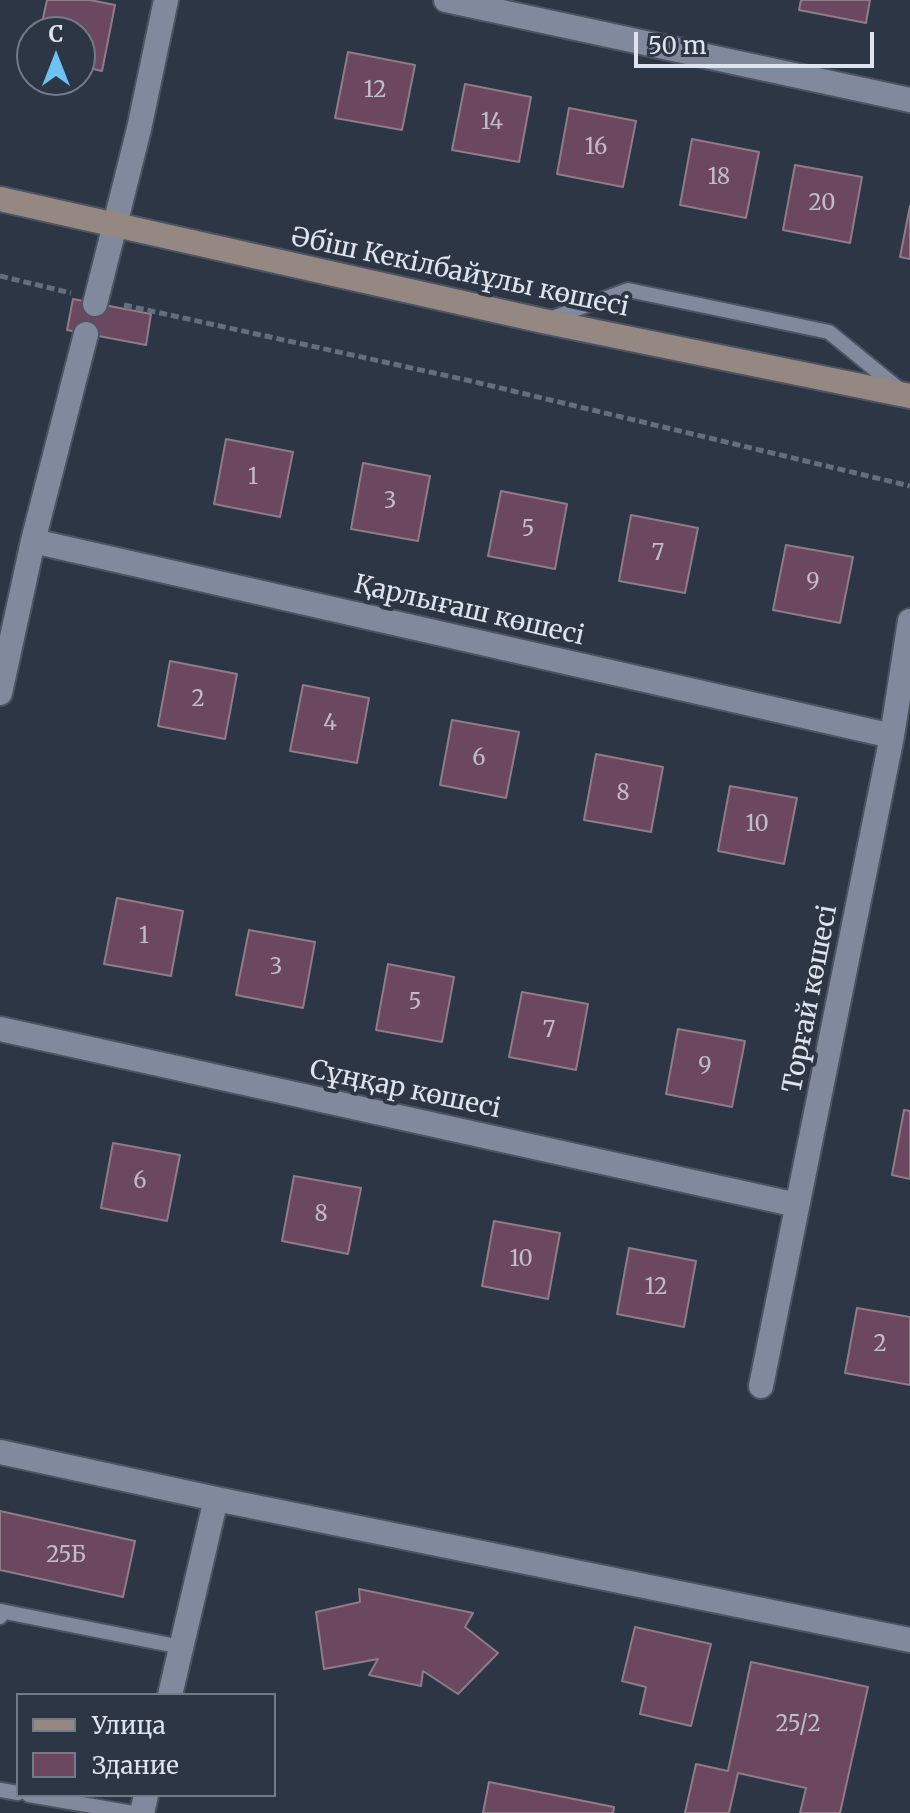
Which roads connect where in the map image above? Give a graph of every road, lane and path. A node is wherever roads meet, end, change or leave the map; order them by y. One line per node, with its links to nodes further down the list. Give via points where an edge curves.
1 (166, 0): 6 (street)
2 (446, 0): 3 (street)
3 (537, 10): 4 (street)
4 (910, 100)
5 (0, 199): 6 (street, Әбіш Кекілбайұлы көшесі)
6 (113, 224): 8 (street); 9 (street, Әбіш Кекілбайұлы көшесі)
7 (0, 276): 8 (path)
8 (95, 301): 12 (path, via 471,381)
9 (543, 321): 11 (street, Әбіш Кекілбайұлы көшесі); 11 (lane, via 628,290 829,332)
10 (86, 334): 13 (street)
11 (908, 395)
12 (910, 486)
13 (33, 541): 15 (street); 16 (street, Қарлығаш көшесі)
14 (910, 621): 16 (street, Торғай көшесі)
15 (0, 693)
16 (892, 736): 18 (street, Торғай көшесі)
17 (0, 1029): 18 (street, Сұңқар көшесі)
18 (797, 1205): 19 (street, Торғай көшесі)
19 (761, 1386)
20 (0, 1452): 21 (street)
21 (216, 1499): 23 (street); 24 (street)
22 (0, 1617): 24 (lane, via 1,1611)
23 (910, 1640)
24 (181, 1647): 25 (street)
25 (170, 1693)
26 (41, 1797): 27 (lane)
27 (133, 1813)

